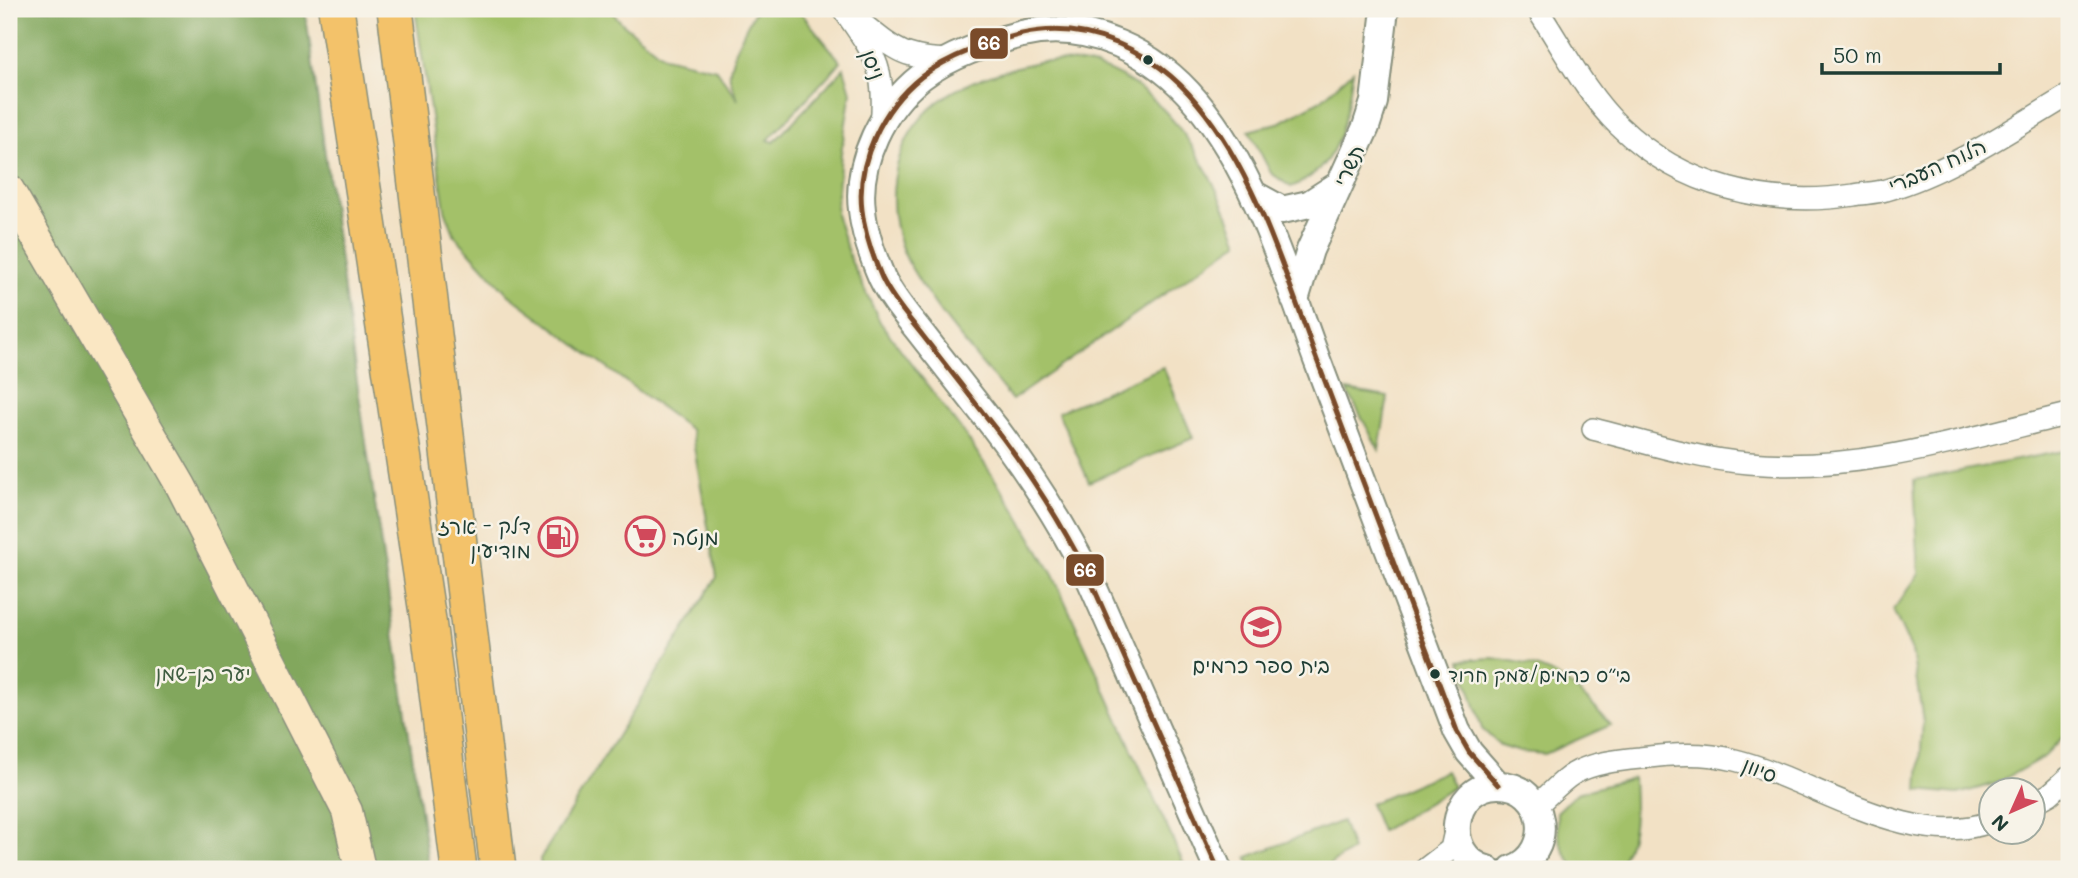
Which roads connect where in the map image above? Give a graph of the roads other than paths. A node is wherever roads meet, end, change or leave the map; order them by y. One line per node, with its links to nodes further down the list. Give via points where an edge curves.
1 (336, 9): 23 (highway, via 428,620)
2 (395, 9): 24 (highway)
3 (843, 9): 6 (street, ניסן, via 905,54 923,60); 8 (street, ניסן, via 880,72 884,96)
4 (1537, 9): 7 (street, הלוח העברי, via 1593,95 1650,152 1725,188 1783,199 1885,190 1977,149)
5 (1383, 14): 9 (street, תשרי, via 1374,102)
6 (951, 60): 8 (street, via 921,77 895,102); 11 (street, via 986,43 1039,30 1105,37 1140,53 1196,102 1227,145)
7 (2069, 95)
8 (881, 125): 25 (street, via 865,163 861,208 884,281 1019,462 1071,542)
9 (1340, 184): 11 (street, via 1309,204 1282,211); 12 (street, תשרי, via 1310,250)
10 (9, 190): 22 (main road, via 181,486 347,811)
11 (1253, 194): 12 (street)
12 (1295, 300): 16 (street, via 1457,731)
13 (2069, 414): 14 (street, via 1911,451 1805,465 1703,457)
14 (1593, 429)
15 (2069, 777): 17 (street)
16 (1498, 785): 18 (street, via 1527,794); 20 (street, via 1483,787 1463,803)
17 (2046, 796)
18 (1536, 806): 19 (street, סיוון, via 1573,774 1612,761 1706,754 1738,760 1902,822 1942,828); 21 (street, via 1542,831)
19 (1976, 826)
20 (1455, 831): 26 (street, via 1451,849); 27 (street, via 1468,858)
21 (1537, 858): 28 (street)
22 (360, 869)
23 (459, 869)
24 (498, 869)
25 (1218, 869)
26 (1424, 869)
27 (1487, 869)
28 (1513, 869)

